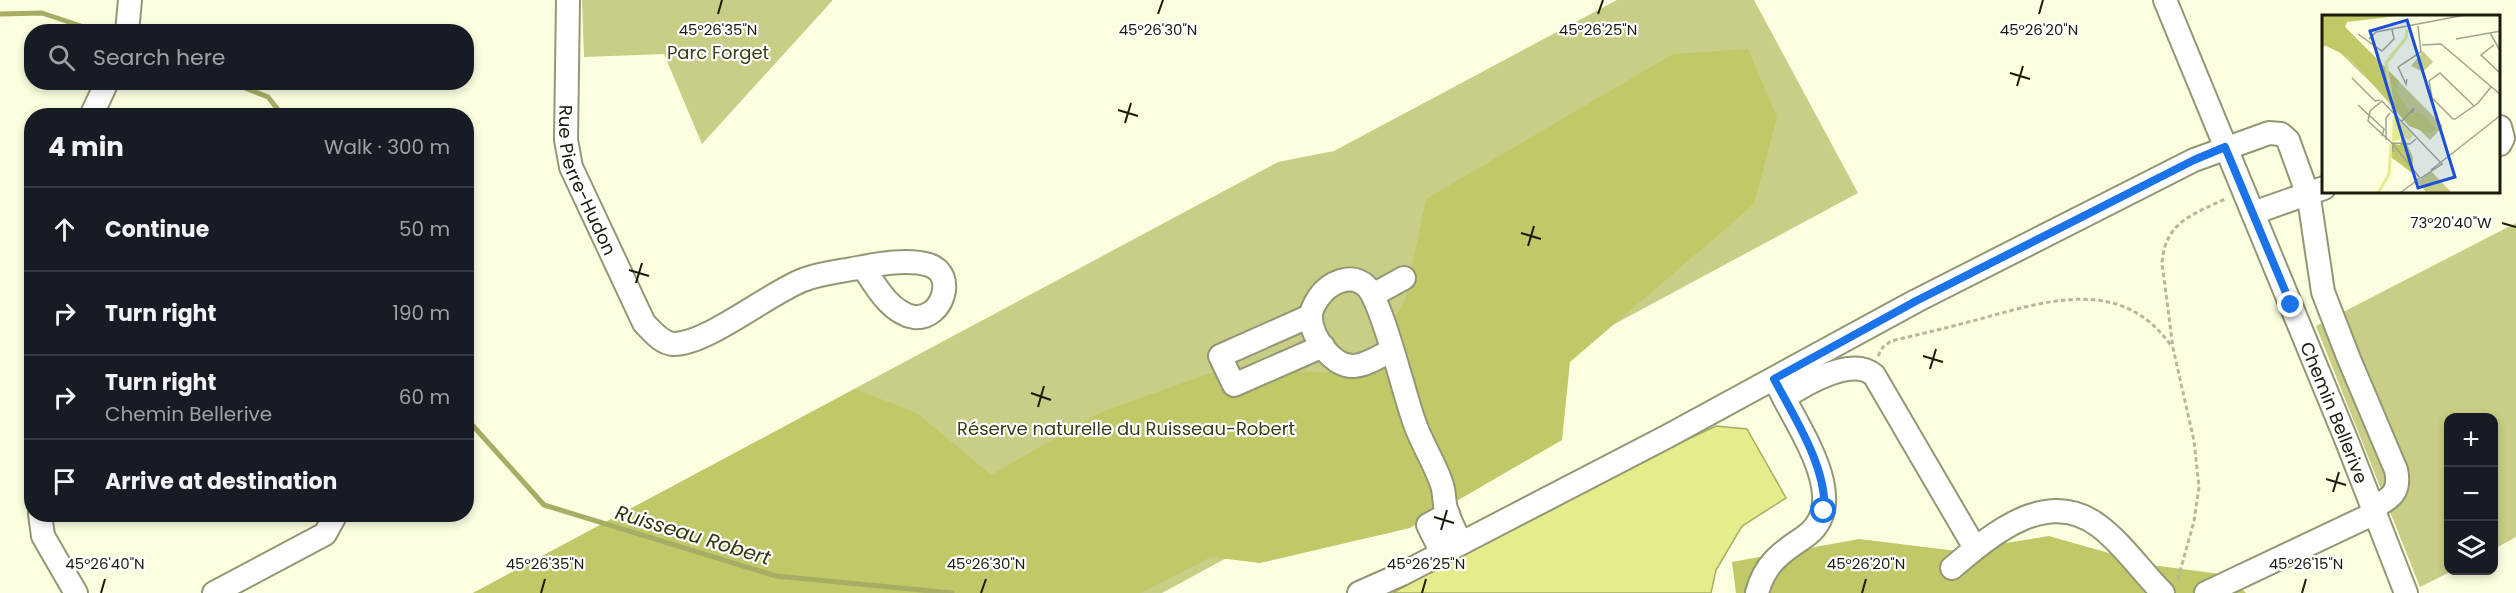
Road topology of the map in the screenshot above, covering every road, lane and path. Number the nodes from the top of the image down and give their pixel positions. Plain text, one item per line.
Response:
1 (130, 0) edge
2 (568, 0) edge
3 (2165, 0) edge
4 (128, 24) edge
5 (103, 90) edge
6 (94, 108) edge
7 (2225, 147) junction
8 (2243, 190) junction
9 (2316, 190) edge
10 (2253, 213) junction
11 (863, 267) dead end
12 (1404, 278) dead end
13 (2323, 292) junction
14 (1373, 295) junction
15 (2291, 305) junction
16 (1310, 316) junction
17 (1323, 346) junction
18 (2174, 348) junction
19 (1392, 350) junction
20 (1870, 372) junction
21 (1779, 388) junction
22 (2374, 510) junction
23 (41, 522) edge
24 (332, 522) edge
25 (1452, 548) junction
26 (1975, 548) junction
27 (1952, 568) dead end
28 (2169, 590) edge
29 (76, 593) edge
30 (214, 593) edge
31 (1359, 593) edge
32 (1757, 593) edge
33 (2206, 593) edge
34 (2406, 593) edge

1 - 4 street
2 - 11 street, Rue Pierre-Hudon
3 - 7 street, Chemin Bellerive
5 - 6 street
7 - 8 street, Chemin Bellerive
7 - 9 street
7 - 21 street
8 - 10 street, Chemin Bellerive
8 - 18 path
9 - 10 street
9 - 13 street
10 - 15 street, Chemin Bellerive
12 - 14 street
13 - 15 street
13 - 22 street
14 - 16 street
14 - 19 street
15 - 22 street, Chemin Bellerive
16 - 17 street
16 - 17 street
17 - 19 street
18 - 20 path
18 - 28 path
19 - 25 street
20 - 21 street
20 - 26 street
21 - 25 street
21 - 32 street
22 - 33 street
22 - 34 street, Chemin Bellerive
23 - 29 street
24 - 30 street
25 - 31 street
26 - 27 street
26 - 28 street

